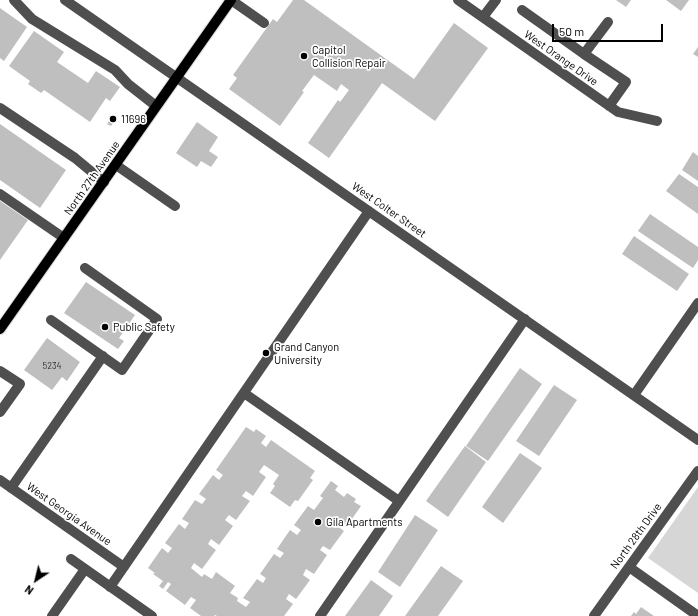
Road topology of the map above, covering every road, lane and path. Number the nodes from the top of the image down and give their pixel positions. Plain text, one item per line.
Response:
1 (14, 0) edge
2 (65, 0) edge
3 (231, 0) edge
4 (458, 0) edge
5 (496, 0) edge
6 (522, 10) dead end
7 (483, 18) junction
8 (608, 22) dead end
9 (264, 23) dead end
10 (584, 54) junction
11 (177, 78) junction
12 (156, 106) junction
13 (609, 106) junction
14 (0, 108) edge
15 (656, 121) dead end
16 (116, 165) junction
17 (104, 182) junction
18 (0, 194) edge
19 (175, 206) dead end
20 (369, 210) junction
21 (64, 238) junction
22 (85, 268) dead end
23 (698, 303) edge
24 (525, 319) junction
25 (51, 320) dead end
26 (0, 329) edge
27 (103, 356) junction
28 (0, 371) edge
29 (244, 393) junction
30 (634, 395) junction
31 (0, 412) edge
32 (698, 440) edge
33 (698, 471) edge
34 (0, 480) edge
35 (11, 488) junction
36 (399, 501) junction
37 (71, 559) dead end
38 (124, 567) junction
39 (629, 567) junction
40 (85, 568) junction
41 (110, 587) junction
42 (52, 616) edge
43 (152, 616) edge
44 (320, 616) edge
45 (594, 616) edge
46 (698, 616) edge

1 - 12 street
2 - 11 street, West Colter Street
3 - 9 street
3 - 11 main road, North 27th Avenue
4 - 7 street, West Orange Drive
5 - 7 street
6 - 10 street
7 - 13 street, West Orange Drive
8 - 10 street
10 - 13 street
11 - 12 main road, North 27th Avenue
11 - 20 street, West Colter Street
12 - 16 main road, North 27th Avenue
13 - 15 street, West Orange Drive
14 - 17 street
16 - 17 main road, North 27th Avenue
16 - 19 street
17 - 21 main road, North 27th Avenue
18 - 21 street
20 - 24 street, West Colter Street
20 - 29 street
21 - 26 main road, North 27th Avenue
22 - 27 street
23 - 30 street
24 - 30 street, West Colter Street
24 - 36 street
25 - 27 street
27 - 35 street
28 - 31 street
29 - 36 street
29 - 38 street
30 - 32 street, West Colter Street
33 - 39 street, North 28th Drive
34 - 35 street, West Georgia Avenue
35 - 38 street, West Georgia Avenue
36 - 44 street
37 - 40 street
38 - 41 street
39 - 45 street, North 28th Drive
39 - 46 street
40 - 41 street
40 - 42 street
41 - 43 street

